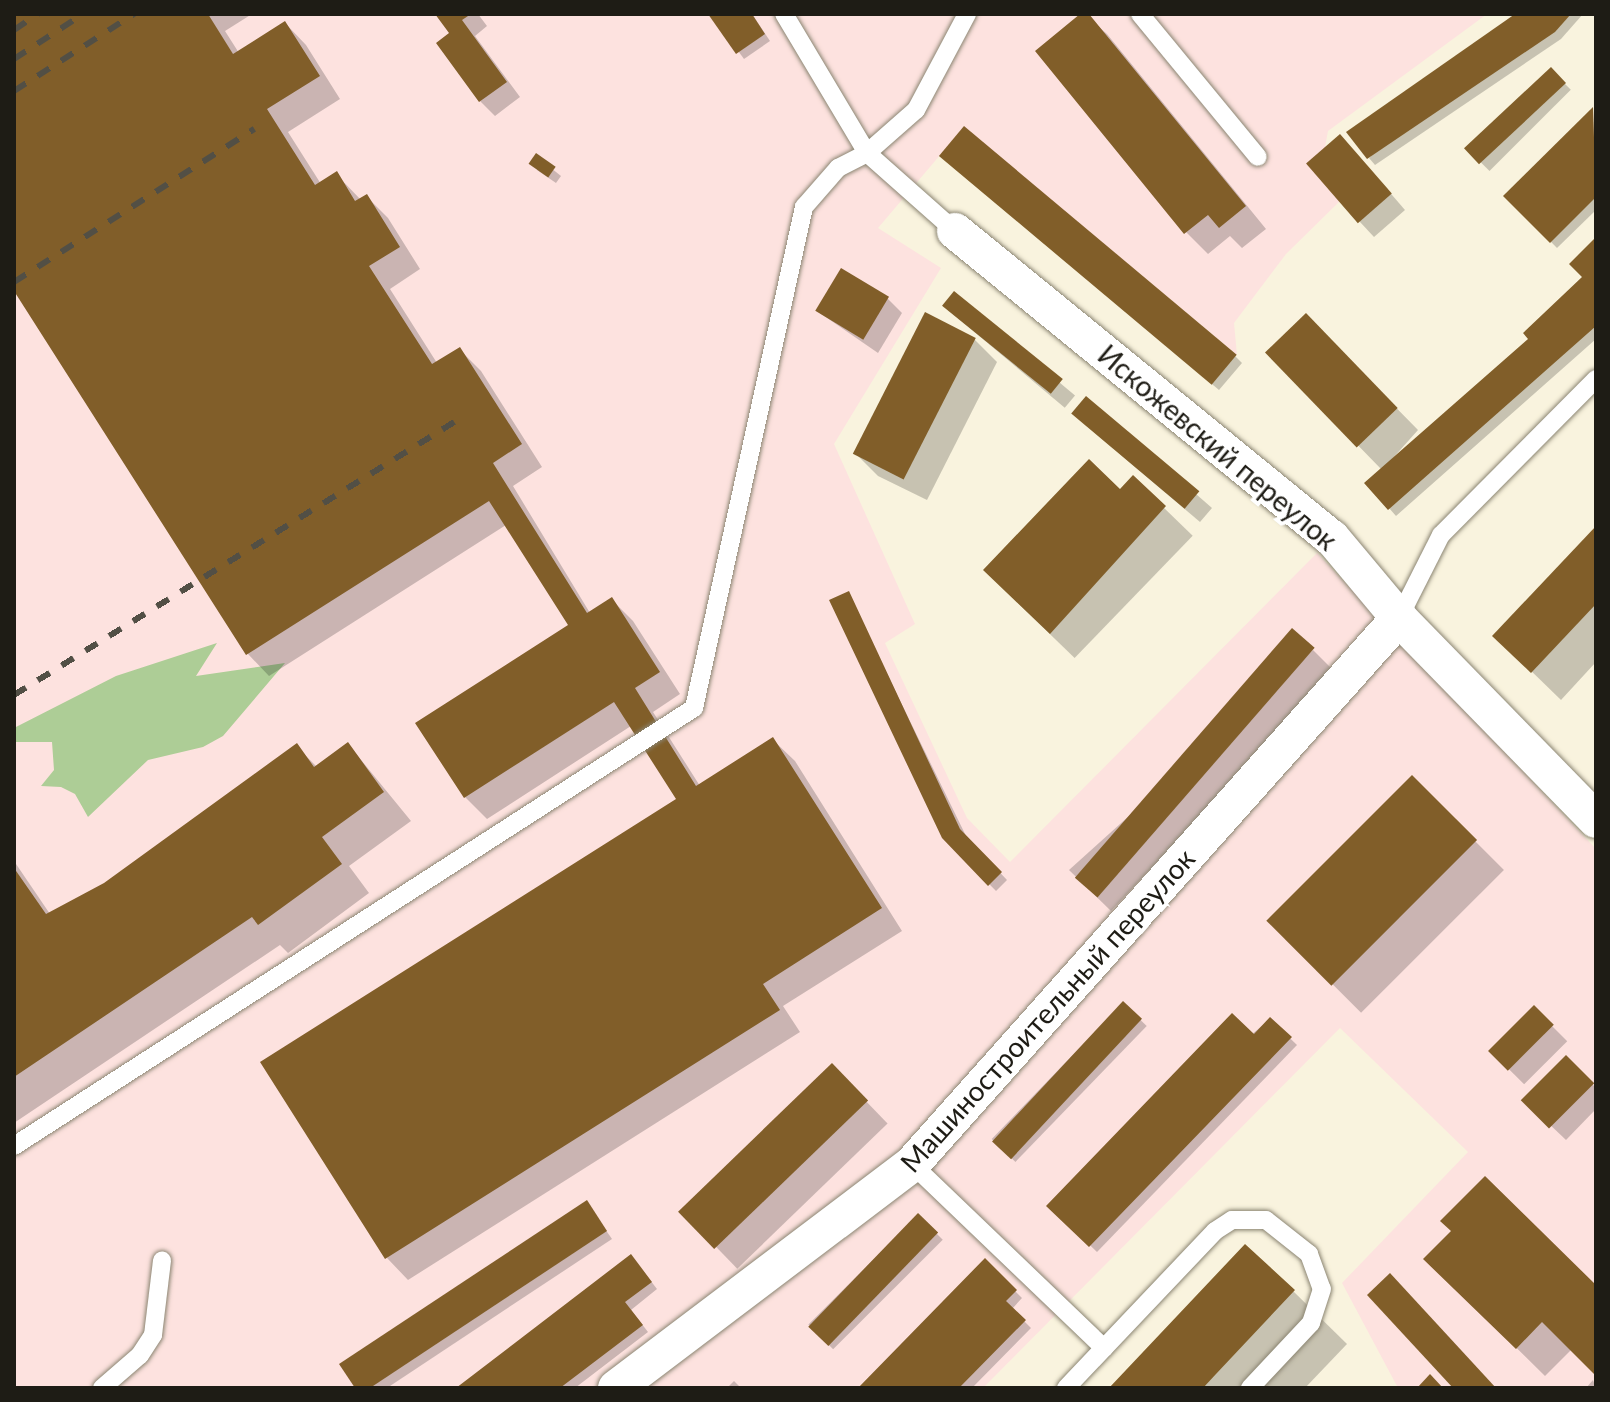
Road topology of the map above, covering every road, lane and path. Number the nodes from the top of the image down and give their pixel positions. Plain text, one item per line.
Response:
1 (784, 14) edge
2 (967, 14) edge
3 (1140, 14) edge
4 (867, 153) junction
5 (1258, 157) dead end
6 (955, 231) joint
7 (1596, 379) edge
8 (1399, 618) junction
9 (1596, 820) edge
10 (14, 1146) edge
11 (912, 1164) junction
12 (162, 1261) dead end
13 (1104, 1348) junction
14 (102, 1388) edge
15 (616, 1388) edge
16 (1066, 1388) edge
17 (1250, 1388) edge

1 - 4 lane
2 - 4 lane
3 - 5 lane
4 - 6 lane
4 - 10 lane
6 - 8 street, Искожевский переулок
7 - 8 lane
8 - 9 street, Искожевский переулок
8 - 11 street, Машиностроительный переулок
11 - 13 lane
11 - 15 street, Машиностроительный переулок
12 - 14 lane
13 - 16 lane
13 - 17 lane

